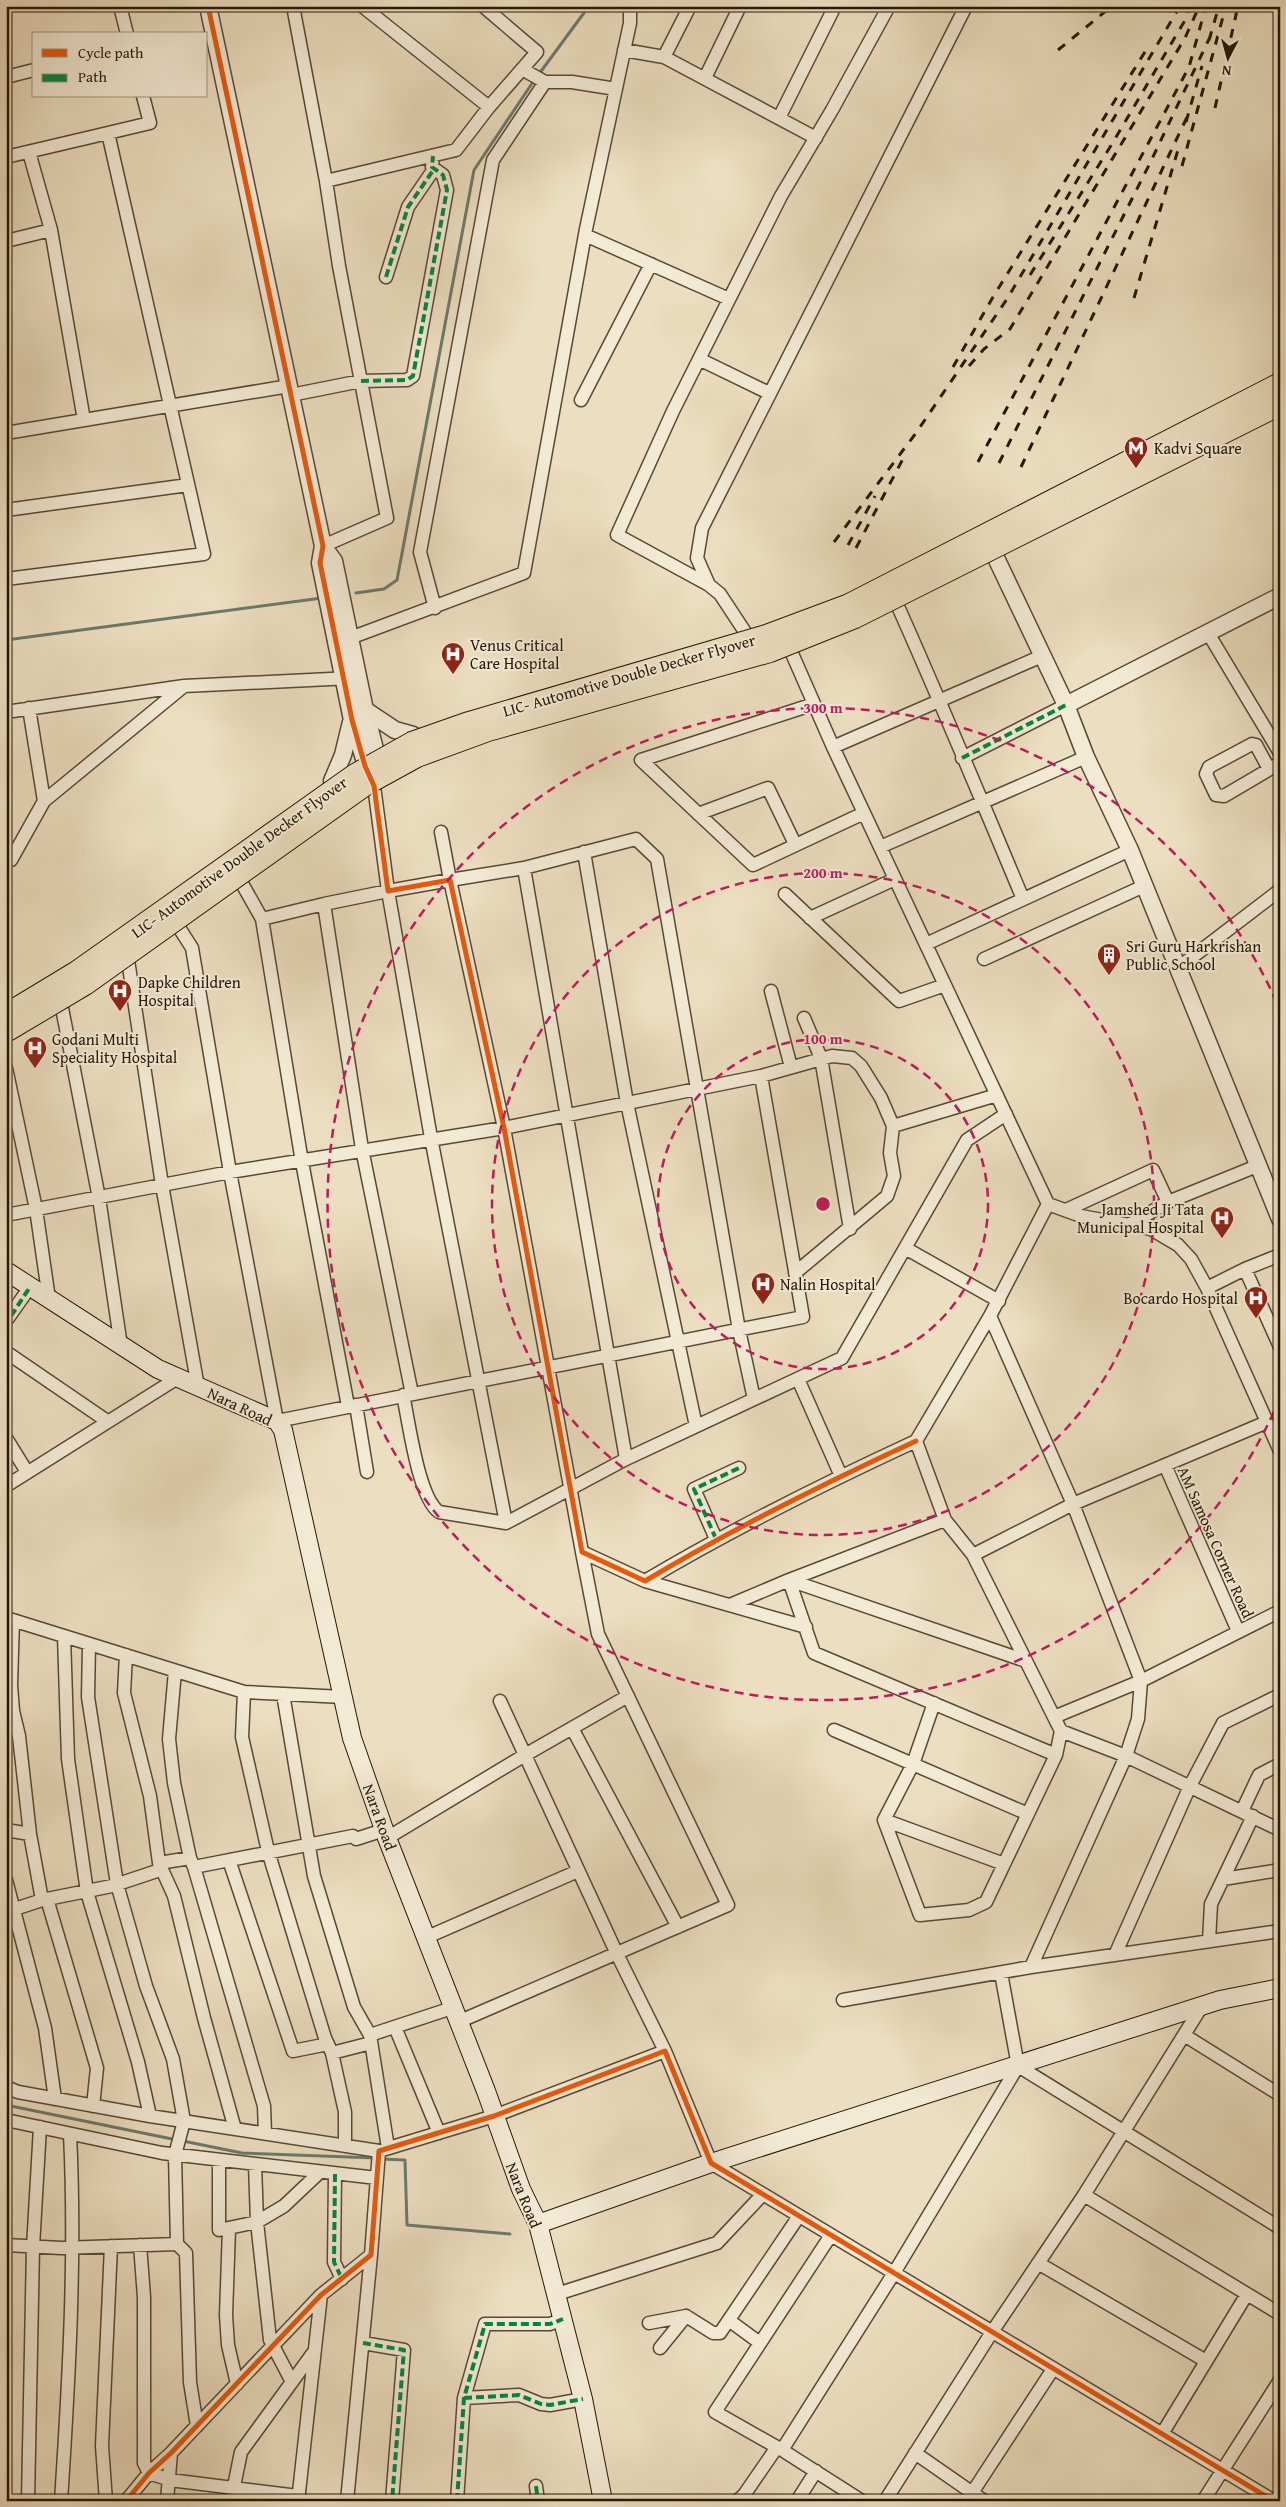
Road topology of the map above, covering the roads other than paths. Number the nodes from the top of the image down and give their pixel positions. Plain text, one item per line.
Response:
1 (120, 6) edge
2 (208, 6) edge
3 (293, 6) edge
4 (362, 6) edge
5 (483, 6) edge
6 (630, 6) edge
7 (690, 6) edge
8 (740, 6) edge
9 (835, 6) edge
10 (889, 6) edge
11 (966, 6) edge
12 (126, 32) edge
13 (624, 50) junction
14 (664, 57) junction
15 (522, 69) junction
16 (32, 70) edge
17 (6, 77) edge
18 (705, 78) junction
19 (545, 82) junction
20 (616, 89) junction
21 (143, 98) edge
22 (489, 107) junction
23 (779, 118) junction
24 (108, 133) junction
25 (816, 138) junction
26 (29, 152) junction
27 (433, 156) junction
28 (6, 157) edge
29 (434, 169) junction
30 (326, 182) junction
31 (51, 230) junction
32 (585, 235) junction
33 (6, 242) edge
34 (651, 264) junction
35 (386, 276) dead end
36 (729, 300) junction
37 (699, 359) junction
38 (1280, 377) edge
39 (361, 381) junction
40 (1280, 383) edge
41 (290, 390) junction
42 (768, 393) junction
43 (582, 400) dead end
44 (1280, 405) edge
45 (170, 406) junction
46 (1280, 411) edge
47 (84, 420) junction
48 (6, 433) edge
49 (188, 484) junction
50 (6, 510) edge
51 (981, 529) junction
52 (323, 546) junction
53 (994, 553) junction
54 (6, 579) edge
55 (709, 585) junction
56 (1280, 596) edge
57 (896, 602) junction
58 (435, 608) junction
59 (1208, 633) junction
60 (747, 635) junction
61 (350, 638) junction
62 (790, 649) junction
63 (1042, 656) junction
64 (350, 678) junction
65 (184, 686) junction
66 (940, 702) junction
67 (814, 704) junction
68 (1066, 705) junction
69 (29, 708) junction
70 (365, 710) junction
71 (6, 712) edge
72 (352, 720) junction
73 (413, 735) junction
74 (833, 746) junction
75 (1280, 753) edge
76 (370, 757) junction
77 (1086, 757) junction
78 (962, 758) junction
79 (1274, 766) edge
80 (390, 777) junction
81 (332, 781) junction
82 (374, 786) junction
83 (44, 800) junction
84 (982, 801) junction
85 (864, 813) junction
86 (698, 814) junction
87 (441, 832) dead end
88 (794, 844) junction
89 (880, 847) junction
90 (1130, 850) junction
91 (584, 852) junction
92 (11, 860) dead end
93 (524, 868) junction
94 (895, 879) junction
95 (240, 880) junction
96 (450, 880) junction
97 (1144, 886) junction
98 (1280, 890) edge
99 (388, 891) junction
100 (785, 894) dead end
101 (1023, 898) junction
102 (162, 902) junction
103 (324, 904) junction
104 (810, 918) junction
105 (262, 919) junction
106 (177, 925) junction
107 (926, 944) junction
108 (984, 959) dead end
109 (128, 960) junction
110 (1178, 968) junction
111 (945, 985) junction
112 (771, 991) dead end
113 (61, 1003) junction
114 (6, 1005) edge
115 (6, 1014) edge
116 (804, 1018) dead end
117 (6, 1032) edge
118 (6, 1037) edge
119 (821, 1058) junction
120 (791, 1067) junction
121 (6, 1068) edge
122 (761, 1076) junction
123 (697, 1088) junction
124 (997, 1095) junction
125 (627, 1103) junction
126 (565, 1114) junction
127 (1006, 1114) junction
128 (893, 1126) junction
129 (504, 1128) junction
130 (431, 1138) junction
131 (362, 1149) junction
132 (302, 1162) junction
133 (1257, 1166) junction
134 (230, 1172) junction
135 (162, 1185) junction
136 (99, 1198) junction
137 (1168, 1202) junction
138 (1048, 1204) junction
139 (36, 1210) junction
140 (1066, 1210) junction
141 (6, 1215) edge
142 (1280, 1219) edge
143 (1129, 1225) junction
144 (850, 1229) junction
145 (905, 1248) junction
146 (1280, 1255) edge
147 (1245, 1269) junction
148 (6, 1271) edge
149 (795, 1273) junction
150 (30, 1287) junction
151 (1207, 1288) junction
152 (49, 1300) junction
153 (999, 1301) junction
154 (990, 1316) junction
155 (6, 1321) edge
156 (739, 1330) junction
157 (678, 1341) junction
158 (121, 1346) junction
159 (1280, 1347) edge
160 (6, 1352) edge
161 (610, 1354) junction
162 (548, 1366) junction
163 (176, 1378) junction
164 (798, 1379) junction
165 (479, 1380) junction
166 (198, 1386) junction
167 (408, 1394) junction
168 (754, 1399) junction
169 (352, 1406) junction
170 (107, 1421) junction
171 (277, 1421) junction
172 (1267, 1422) junction
173 (696, 1426) junction
174 (6, 1438) edge
175 (916, 1441) junction
176 (1280, 1451) edge
177 (626, 1459) junction
178 (1165, 1465) junction
179 (739, 1468) dead end
180 (27, 1472) junction
181 (367, 1472) dead end
182 (841, 1476) junction
183 (6, 1486) edge
184 (570, 1487) junction
185 (1073, 1504) junction
186 (945, 1520) junction
187 (506, 1523) junction
188 (716, 1539) junction
189 (582, 1552) junction
190 (973, 1555) junction
191 (789, 1580) junction
192 (644, 1581) junction
193 (730, 1605) junction
194 (1280, 1611) edge
195 (10, 1619) edge
196 (806, 1627) junction
197 (1238, 1631) junction
198 (64, 1636) junction
199 (90, 1644) junction
200 (126, 1655) junction
201 (1026, 1661) junction
202 (175, 1670) junction
203 (1141, 1681) junction
204 (244, 1692) junction
205 (283, 1694) junction
206 (1280, 1695) edge
207 (628, 1696) junction
208 (342, 1697) junction
209 (500, 1701) dead end
210 (934, 1703) junction
211 (1054, 1718) junction
212 (572, 1728) junction
213 (834, 1730) dead end
214 (1061, 1731) junction
215 (524, 1755) junction
216 (1056, 1755) junction
217 (1126, 1756) junction
218 (913, 1764) junction
219 (1280, 1764) edge
220 (1190, 1786) junction
221 (1247, 1813) junction
222 (1028, 1814) junction
223 (884, 1820) junction
224 (6, 1830) edge
225 (1280, 1830) edge
226 (30, 1834) junction
227 (386, 1834) junction
228 (307, 1844) junction
229 (268, 1851) junction
230 (229, 1860) junction
231 (192, 1862) junction
232 (159, 1863) junction
233 (1004, 1864) junction
234 (1280, 1870) edge
235 (578, 1871) junction
236 (1223, 1879) junction
237 (6, 1880) edge
238 (117, 1884) junction
239 (87, 1892) junction
240 (44, 1900) junction
241 (10, 1911) edge
242 (678, 1927) junction
243 (1280, 1931) edge
244 (425, 1938) junction
245 (1209, 1941) junction
246 (617, 1954) junction
247 (1115, 1955) junction
248 (1031, 1968) junction
249 (1001, 1973) junction
250 (1280, 1988) edge
251 (842, 2000) dead end
252 (1202, 2006) junction
253 (455, 2015) junction
254 (395, 2027) junction
255 (1184, 2035) junction
256 (370, 2039) junction
257 (330, 2048) junction
258 (665, 2051) junction
259 (1018, 2066) junction
260 (6, 2087) edge
261 (1280, 2095) edge
262 (55, 2099) junction
263 (93, 2106) junction
264 (150, 2116) junction
265 (494, 2116) junction
266 (6, 2120) edge
267 (184, 2121) junction
268 (40, 2127) junction
269 (235, 2129) junction
270 (1124, 2132) junction
271 (439, 2133) junction
272 (70, 2134) junction
273 (265, 2134) junction
274 (346, 2146) junction
275 (382, 2151) junction
276 (175, 2155) junction
277 (220, 2160) junction
278 (711, 2163) junction
279 (255, 2164) junction
280 (320, 2172) junction
281 (335, 2174) junction
282 (378, 2175) junction
283 (763, 2194) junction
284 (1084, 2195) junction
285 (799, 2216) junction
286 (257, 2222) junction
287 (538, 2224) junction
288 (228, 2228) junction
289 (1280, 2228) edge
290 (831, 2234) junction
291 (177, 2244) junction
292 (140, 2245) junction
293 (6, 2246) edge
294 (111, 2246) junction
295 (33, 2247) junction
296 (72, 2248) junction
297 (371, 2254) junction
298 (1038, 2263) junction
299 (894, 2273) junction
300 (342, 2279) junction
301 (557, 2294) junction
302 (1247, 2294) junction
303 (322, 2295) junction
304 (1280, 2314) edge
305 (686, 2316) junction
306 (564, 2319) junction
307 (730, 2321) junction
308 (649, 2323) dead end
309 (992, 2332) junction
310 (760, 2343) junction
311 (363, 2344) junction
312 (272, 2347) junction
313 (660, 2348) dead end
314 (315, 2351) junction
315 (1206, 2361) junction
316 (1053, 2369) junction
317 (1280, 2380) edge
318 (292, 2382) junction
319 (237, 2384) junction
320 (464, 2398) junction
321 (584, 2398) junction
322 (197, 2426) junction
323 (1162, 2434) junction
324 (779, 2448) junction
325 (171, 2453) junction
326 (915, 2453) junction
327 (816, 2471) junction
328 (1222, 2471) junction
329 (149, 2473) junction
330 (170, 2480) junction
331 (536, 2486) dead end
332 (232, 2487) junction
333 (972, 2493) junction
334 (298, 2498) edge
335 (28, 2501) edge
336 (61, 2501) edge
337 (106, 2501) edge
338 (126, 2501) edge
339 (167, 2501) edge
340 (231, 2501) edge
341 (347, 2501) edge
342 (392, 2501) edge
343 (457, 2501) edge
344 (538, 2501) edge
345 (603, 2501) edge
346 (737, 2501) edge
347 (797, 2501) edge
348 (862, 2501) edge
349 (885, 2501) edge
350 (984, 2501) edge
351 (1203, 2501) edge
352 (1274, 2501) edge

1 - 12 street
2 - 41 street
3 - 30 street
4 - 22 street
5 - 15 street
6 - 13 street
7 - 14 street
8 - 18 street
9 - 23 street
10 - 25 street
11 - 42 street
13 - 14 street
13 - 20 street
14 - 18 street
15 - 19 street
15 - 22 street
16 - 17 street
18 - 23 street
19 - 20 street
19 - 58 street
20 - 32 street
21 - 24 street
22 - 27 street
23 - 25 street
24 - 26 street
24 - 45 street
25 - 36 street
26 - 28 street
26 - 31 street
27 - 29 street
27 - 30 street
29 - 35 street
29 - 39 street
30 - 39 street
31 - 33 street
31 - 47 street
32 - 34 street
32 - 58 street
34 - 36 street
34 - 43 street
36 - 37 street
37 - 42 street
37 - 55 street
38 - 51 main road
39 - 41 street
39 - 52 street
40 - 115 main road, LIC- Automotive Double Decker Flyover, bridge
41 - 45 street
41 - 52 street
42 - 55 street
44 - 117 main road, LIC- Automotive Double Decker Flyover, bridge
45 - 47 street
45 - 49 street
46 - 53 main road
47 - 48 street
49 - 50 street
49 - 54 street
51 - 53 street
51 - 60 main road
52 - 61 street
52 - 64 street
53 - 57 main road
53 - 63 street
55 - 60 street
56 - 59 street
57 - 62 main road
57 - 66 street
58 - 61 street
59 - 68 street
59 - 75 street
60 - 73 main road
61 - 64 street
62 - 67 street
62 - 80 main road
63 - 66 street
63 - 68 street
64 - 65 street
64 - 70 street
64 - 72 street
65 - 69 street
65 - 83 street
66 - 74 street
66 - 78 street
67 - 74 street
67 - 86 street
68 - 77 street
68 - 78 street
69 - 71 street
69 - 83 street
70 - 73 street
70 - 76 street
72 - 76 street
72 - 81 street
73 - 76 main road
74 - 85 street
76 - 80 street
76 - 81 main road
76 - 82 street
77 - 84 street
77 - 90 street
78 - 84 street
79 - 79 street
80 - 82 main road
81 - 102 main road
82 - 95 main road
82 - 99 street
83 - 92 street
84 - 89 street
84 - 101 street
85 - 88 street
85 - 89 street
86 - 88 street
86 - 88 street
87 - 96 street
89 - 94 street
90 - 97 street
90 - 101 street
91 - 93 street
91 - 123 street
91 - 125 street
93 - 96 street
93 - 126 street
94 - 104 street
94 - 107 street
95 - 105 street
95 - 106 main road
96 - 99 street
96 - 129 street
97 - 108 street
97 - 110 street
98 - 110 street
99 - 103 street
99 - 130 street
100 - 104 street
101 - 107 street
102 - 106 street
102 - 114 main road
103 - 105 street
103 - 131 street
104 - 111 street
105 - 132 street
106 - 109 main road
106 - 134 street
107 - 111 street
109 - 113 main road
109 - 135 street
110 - 133 street
111 - 124 street
112 - 120 street
113 - 118 main road
113 - 136 street
116 - 119 street
119 - 120 street
119 - 128 street
119 - 144 street
120 - 122 street
121 - 139 street
122 - 123 street
122 - 149 street
123 - 125 street
123 - 156 street
124 - 127 street
124 - 128 street
125 - 126 street
125 - 157 street
126 - 129 street
126 - 161 street
127 - 138 street
127 - 145 street
128 - 144 street
129 - 130 street
129 - 162 street
130 - 131 street
130 - 165 street
131 - 132 street
131 - 167 street
132 - 134 street
132 - 169 street
133 - 137 street
133 - 142 street
134 - 135 street
134 - 171 street
135 - 136 street
135 - 166 street
136 - 139 street
136 - 158 street
137 - 140 street
137 - 143 street
138 - 140 street
138 - 153 street
139 - 141 street
139 - 152 street
140 - 143 street
143 - 151 street
144 - 149 street
145 - 153 street
145 - 164 street
146 - 147 street
147 - 151 street
147 - 159 street
148 - 150 main road, Nara Road
149 - 156 street
150 - 152 main road, Nara Road
150 - 155 street
151 - 172 street
152 - 158 main road, Nara Road
153 - 154 street
154 - 175 street
154 - 185 street
156 - 157 street
156 - 168 street
157 - 161 street
157 - 173 street
158 - 163 main road, Nara Road
160 - 170 street
161 - 162 street
161 - 177 street
162 - 165 street
162 - 184 street
163 - 166 main road, Nara Road
163 - 170 street
164 - 168 street
164 - 182 street
165 - 167 street
165 - 187 street
166 - 171 main road, Nara Road
167 - 169 street
167 - 187 street
168 - 173 street
169 - 171 street
169 - 181 street
170 - 180 street
171 - 208 main road, Nara Road
172 - 176 street
172 - 178 street
173 - 177 street
174 - 180 street
175 - 182 street
175 - 186 street
177 - 184 street
178 - 185 street
178 - 197 street, AM Samosa Corner Road
179 - 188 street
180 - 183 street
182 - 188 street
184 - 187 street
184 - 189 street
185 - 190 street
185 - 203 street
186 - 190 street
186 - 191 street
188 - 192 street
189 - 192 street
189 - 207 street
190 - 201 street
191 - 193 street
191 - 196 street
191 - 201 street
192 - 193 street
193 - 196 street
194 - 197 street
195 - 198 street
195 - 226 street
196 - 210 street
197 - 203 street
198 - 199 street
198 - 239 street
199 - 200 street
199 - 238 street
200 - 202 street
200 - 232 street
201 - 211 street
202 - 204 street
202 - 231 street
203 - 211 street
203 - 217 street
204 - 205 street
204 - 229 street
205 - 208 street
205 - 228 street
206 - 220 street
207 - 212 street
207 - 242 street
208 - 227 main road, Nara Road
209 - 215 street
210 - 216 street
210 - 218 street
211 - 214 street
212 - 215 street
212 - 242 street
213 - 218 street
214 - 216 street
214 - 217 street
215 - 227 street
215 - 235 street
216 - 222 street
217 - 220 street
217 - 248 street
218 - 222 street
218 - 223 street
219 - 221 street
220 - 221 street
220 - 247 street
221 - 225 street
221 - 236 street
222 - 233 street
223 - 233 street
223 - 233 street
224 - 226 street
226 - 240 street
227 - 228 street
227 - 244 main road, Nara Road
228 - 229 street
228 - 256 street
229 - 230 street
229 - 257 street
230 - 231 street
230 - 257 street
231 - 232 street
231 - 273 street
232 - 238 street
232 - 269 street
234 - 236 street
235 - 244 street
235 - 246 street
236 - 245 street
237 - 241 street
238 - 239 street
238 - 267 street
239 - 240 street
239 - 264 street
240 - 241 street
240 - 263 street
241 - 262 street
242 - 246 street
243 - 245 street
244 - 253 main road, Nara Road
245 - 247 street
246 - 253 street
246 - 258 street
247 - 248 street
248 - 249 street
249 - 251 street
249 - 259 street
250 - 252 main road
252 - 255 street
252 - 259 main road
253 - 254 street
253 - 265 main road, Nara Road
254 - 256 street
254 - 271 street
255 - 261 street
255 - 270 street
256 - 257 street
256 - 275 street
257 - 274 street
258 - 265 street
258 - 278 street
259 - 270 street
259 - 278 main road
259 - 299 street
260 - 262 street
262 - 263 street
263 - 264 street
264 - 267 street
265 - 271 street
265 - 287 main road, Nara Road
266 - 268 street
267 - 269 street
267 - 276 street
268 - 272 street
268 - 295 street
269 - 273 street
270 - 284 street
270 - 289 street
271 - 275 street
272 - 276 street
272 - 296 street
273 - 274 street
274 - 275 street
275 - 282 street
276 - 277 street
276 - 291 street
277 - 279 street
277 - 288 street
278 - 283 street
278 - 287 main road
279 - 280 street
279 - 286 street
280 - 281 street
280 - 286 street
281 - 282 street
281 - 300 street
282 - 297 street
283 - 285 street
283 - 301 street
284 - 298 street
284 - 302 street
285 - 290 street
285 - 307 street
286 - 288 street
286 - 312 street
287 - 301 main road, Nara Road
288 - 319 street
290 - 299 street
290 - 310 street
291 - 292 street
291 - 322 street
292 - 294 street
292 - 329 street
293 - 295 street
294 - 296 street
294 - 337 street
295 - 296 street
295 - 335 street
296 - 336 street
297 - 300 street
297 - 311 street
298 - 309 street
298 - 315 street
299 - 309 street
299 - 324 street
300 - 303 street
301 - 306 main road, Nara Road
302 - 304 street
302 - 315 street
303 - 312 street
303 - 314 street
305 - 307 street
305 - 308 street
305 - 313 street
306 - 320 street
306 - 321 main road, Nara Road
307 - 310 street
309 - 316 street
309 - 326 street
310 - 324 street
311 - 341 street
311 - 342 street
312 - 318 street
312 - 319 street
314 - 318 street
314 - 334 street
315 - 323 street
316 - 323 street
316 - 333 street
317 - 328 street
318 - 332 street
319 - 322 street
320 - 321 street
320 - 343 street
321 - 345 main road, Nara Road
322 - 325 street
323 - 328 street
324 - 327 street
324 - 346 street
325 - 329 street
325 - 330 street
326 - 333 street
326 - 349 street
327 - 347 street
327 - 348 street
328 - 351 street
328 - 352 street
329 - 330 street
329 - 338 street
330 - 332 street
330 - 339 street
331 - 344 street
332 - 334 street
332 - 340 street
333 - 350 street

